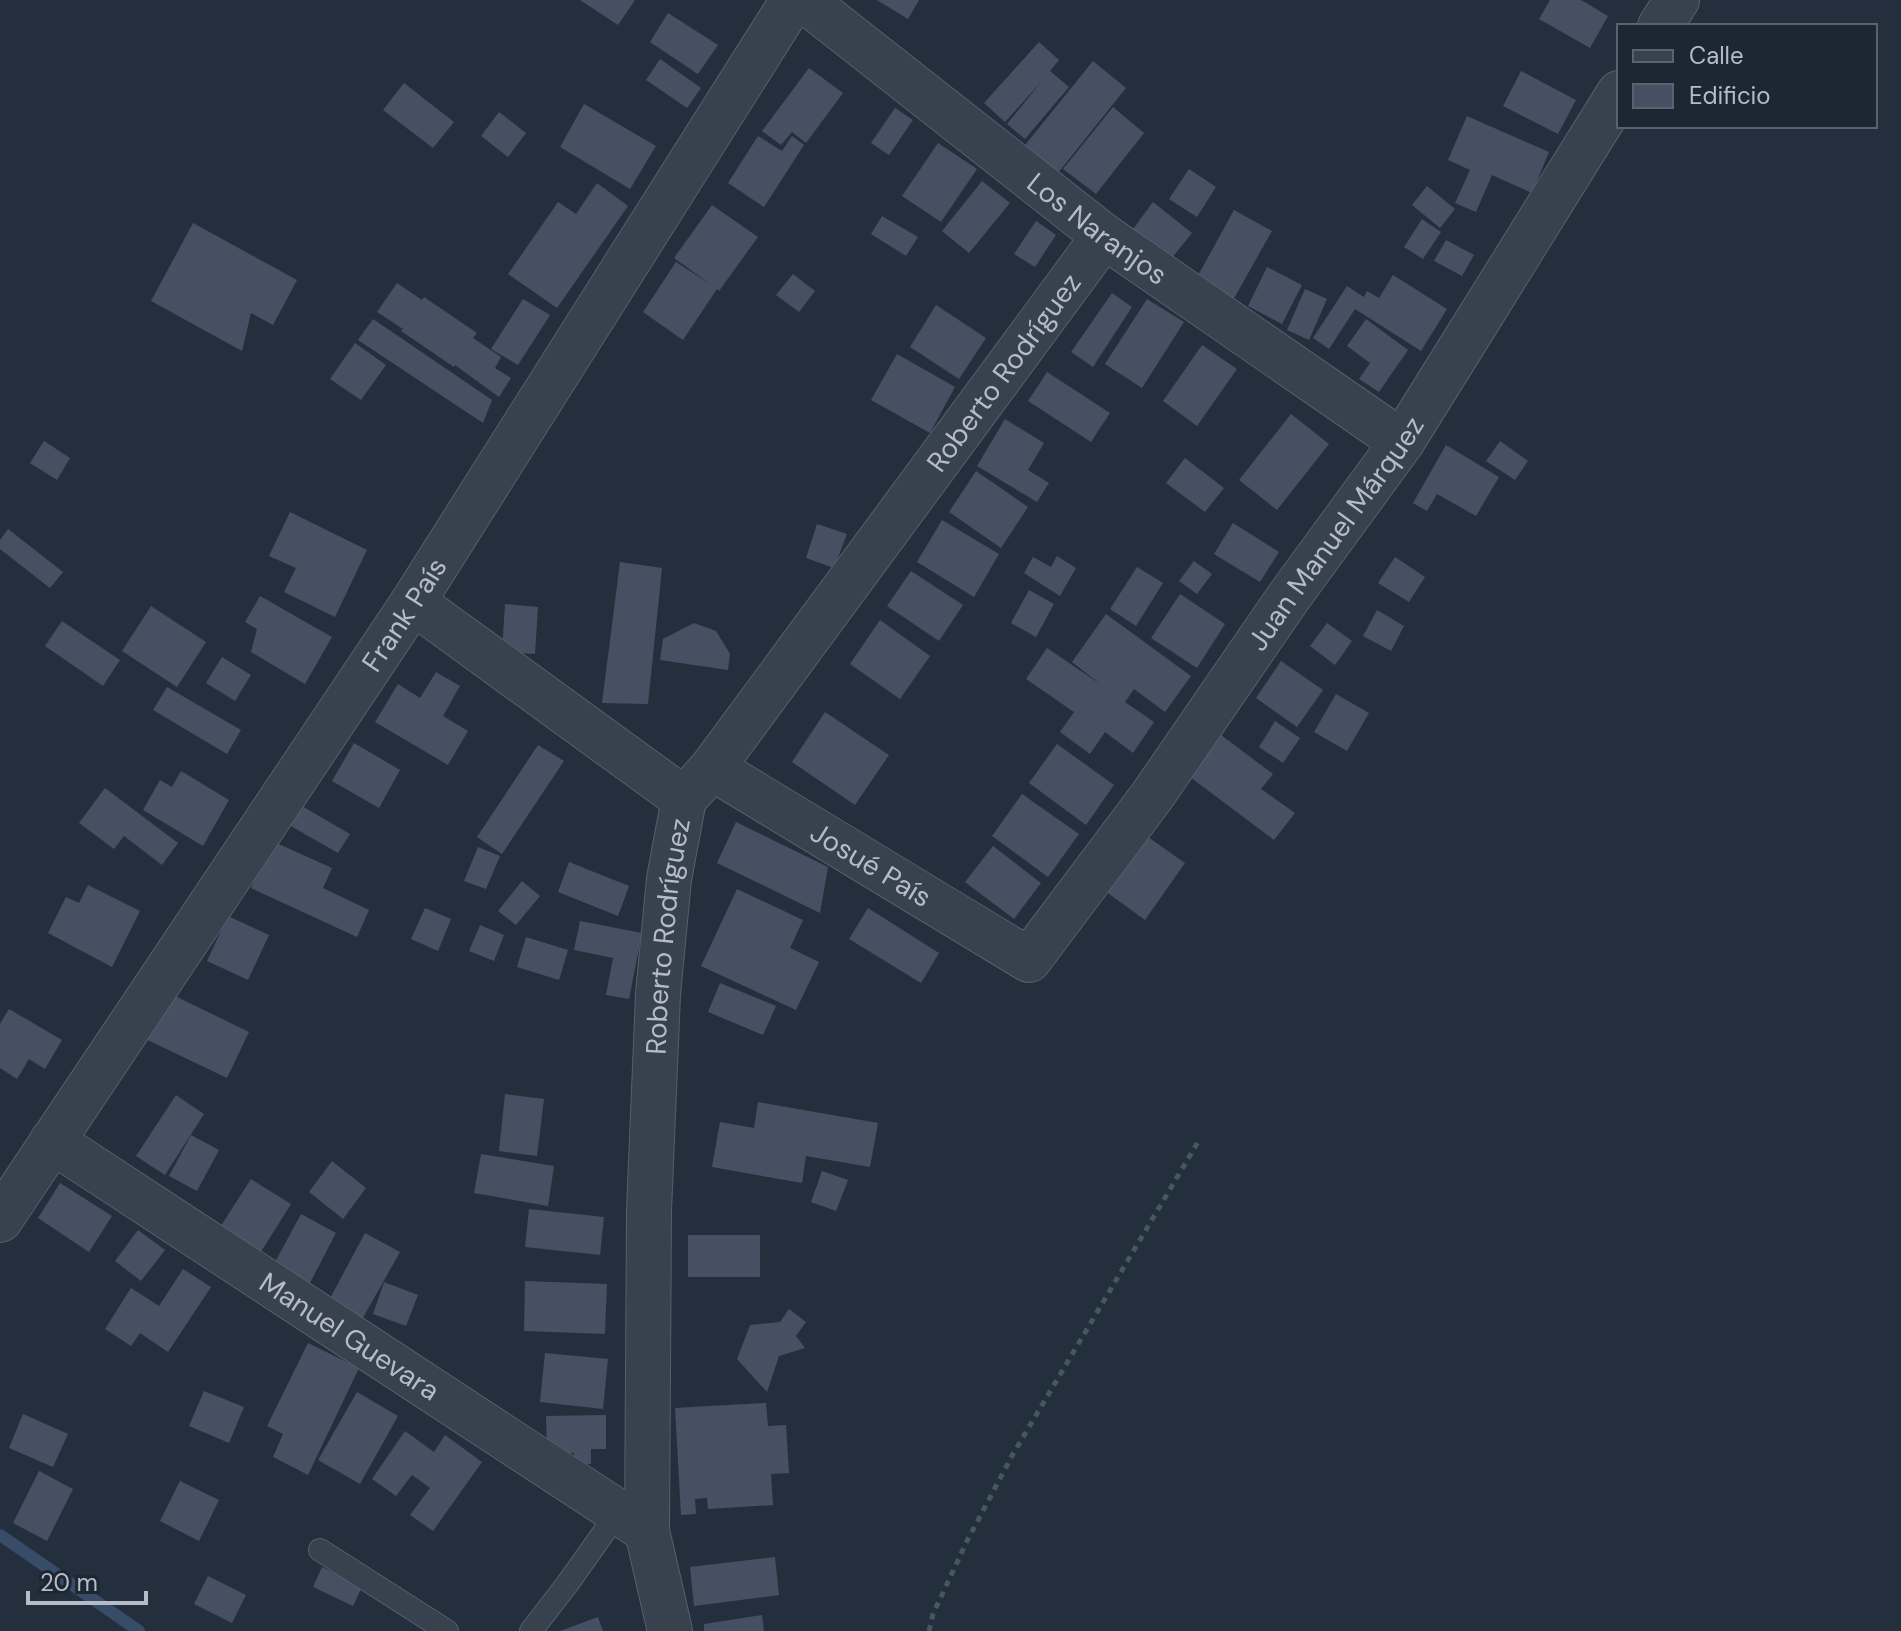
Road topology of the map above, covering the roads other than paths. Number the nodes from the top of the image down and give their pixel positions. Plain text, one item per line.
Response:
1 (793, 0) edge
2 (804, 0) edge
3 (1677, 0) edge
4 (1661, 24) edge
5 (1617, 96) edge
6 (1104, 236) junction
7 (1402, 442) junction
8 (413, 602) junction
9 (698, 784) junction
10 (1029, 960) joint
11 (52, 1141) junction
12 (0, 1220) edge
13 (633, 1521) junction
14 (320, 1550) dead end
15 (447, 1631) edge
16 (531, 1631) edge
17 (670, 1631) edge

1 - 8 street, Frank País
2 - 6 street, Los Naranjos
3 - 4 street
5 - 7 street, Juan Manuel Márquez
6 - 7 street, Los Naranjos
6 - 9 street, Roberto Rodríguez
7 - 10 street, Juan Manuel Márquez
8 - 9 street, Josué País
8 - 11 street, Frank País
9 - 10 street, Josué País
9 - 13 street, Roberto Rodríguez
11 - 12 street, Frank País
11 - 13 street, Manuel Guevara
13 - 16 lane
13 - 17 street, Roberto Rodríguez
14 - 15 lane

